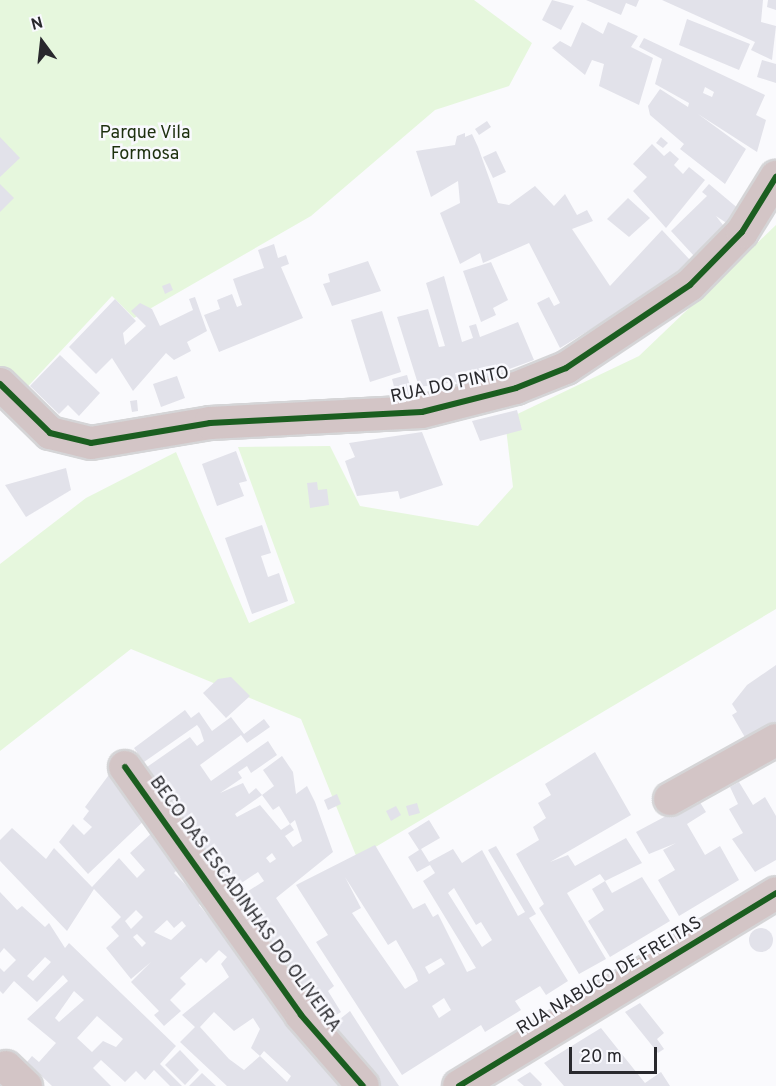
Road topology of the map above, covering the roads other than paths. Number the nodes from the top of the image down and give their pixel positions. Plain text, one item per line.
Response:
1 (776, 177) edge
2 (0, 384) edge
3 (776, 740) edge
4 (125, 767) dead end
5 (670, 799) dead end
6 (776, 893) edge
7 (363, 1086) edge
8 (459, 1086) edge

1 - 2 street, RUA DO PINTO
3 - 5 street
4 - 7 street, BECO DAS ESCADINHAS DO OLIVEIRA
6 - 8 street, RUA NABUCO DE FREITAS

